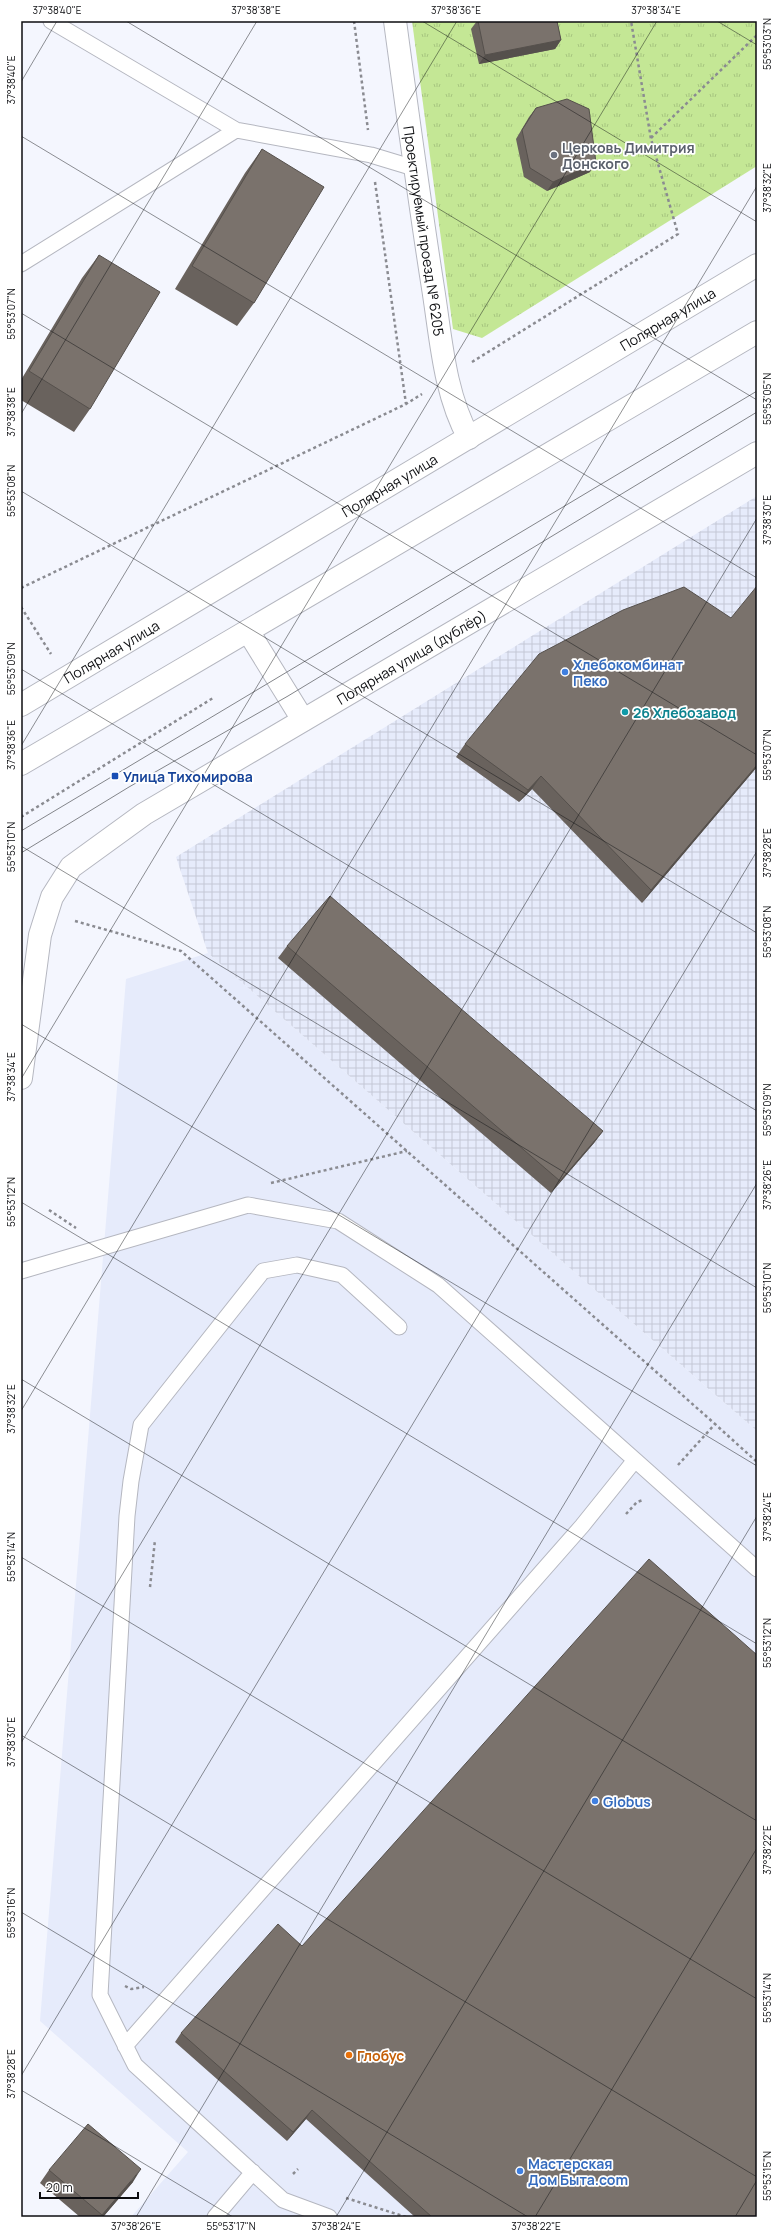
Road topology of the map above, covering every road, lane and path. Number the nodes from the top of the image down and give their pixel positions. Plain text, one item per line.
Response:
1 (51, 21) edge
2 (354, 21) edge
3 (395, 21) edge
4 (631, 21) edge
5 (757, 35) edge
6 (236, 130) junction
7 (651, 139) junction
8 (371, 155) junction
9 (414, 168) junction
10 (21, 264) edge
11 (757, 264) edge
12 (757, 332) edge
13 (448, 378) junction
14 (406, 404) junction
15 (469, 438) junction
16 (757, 453) edge
17 (21, 588) edge
18 (21, 607) edge
19 (248, 631) junction
20 (54, 660) dead end
21 (213, 698) dead end
22 (21, 705) edge
23 (303, 720) junction
24 (21, 764) edge
25 (21, 817) edge
26 (69, 919) dead end
27 (21, 1078) edge
28 (21, 1271) edge
29 (399, 1327) dead end
30 (715, 1424) junction
31 (634, 1460) junction
32 (757, 1462) edge
33 (673, 1471) dead end
34 (648, 1499) dead end
35 (622, 1520) dead end
36 (155, 1540) dead end
37 (757, 1569) edge
38 (149, 1594) dead end
39 (149, 1984) dead end
40 (123, 1985) dead end
41 (125, 2046) junction
42 (298, 2169) dead end
43 (286, 2170) dead end
44 (253, 2172) junction
45 (292, 2175) junction
46 (296, 2178) dead end
47 (341, 2196) dead end
48 (215, 2217) edge
49 (329, 2217) edge
50 (406, 2217) edge

1 - 6 lane
2 - 8 path
3 - 9 main road, Проектируемый проезд № 6205
4 - 7 path
5 - 7 path
6 - 8 lane
6 - 10 lane
7 - 13 path
8 - 9 lane
8 - 14 path
9 - 13 main road, Проектируемый проезд № 6205
11 - 15 main road, Полярная улица
12 - 19 main road
13 - 14 path
13 - 15 main road, Проектируемый проезд № 6205
14 - 17 path
15 - 22 main road, Полярная улица
16 - 23 main road, Полярная улица (дублёр)
18 - 20 path
19 - 23 main road
19 - 24 main road
21 - 25 path
23 - 27 main road, Полярная улица (дублёр)
26 - 30 path
28 - 31 lane
29 - 41 lane
30 - 32 path
30 - 33 path
31 - 37 lane
31 - 41 lane
34 - 35 path
36 - 38 path
39 - 40 path
41 - 44 lane
42 - 45 path
43 - 45 path
44 - 48 lane
44 - 49 lane
45 - 46 path
47 - 50 path

